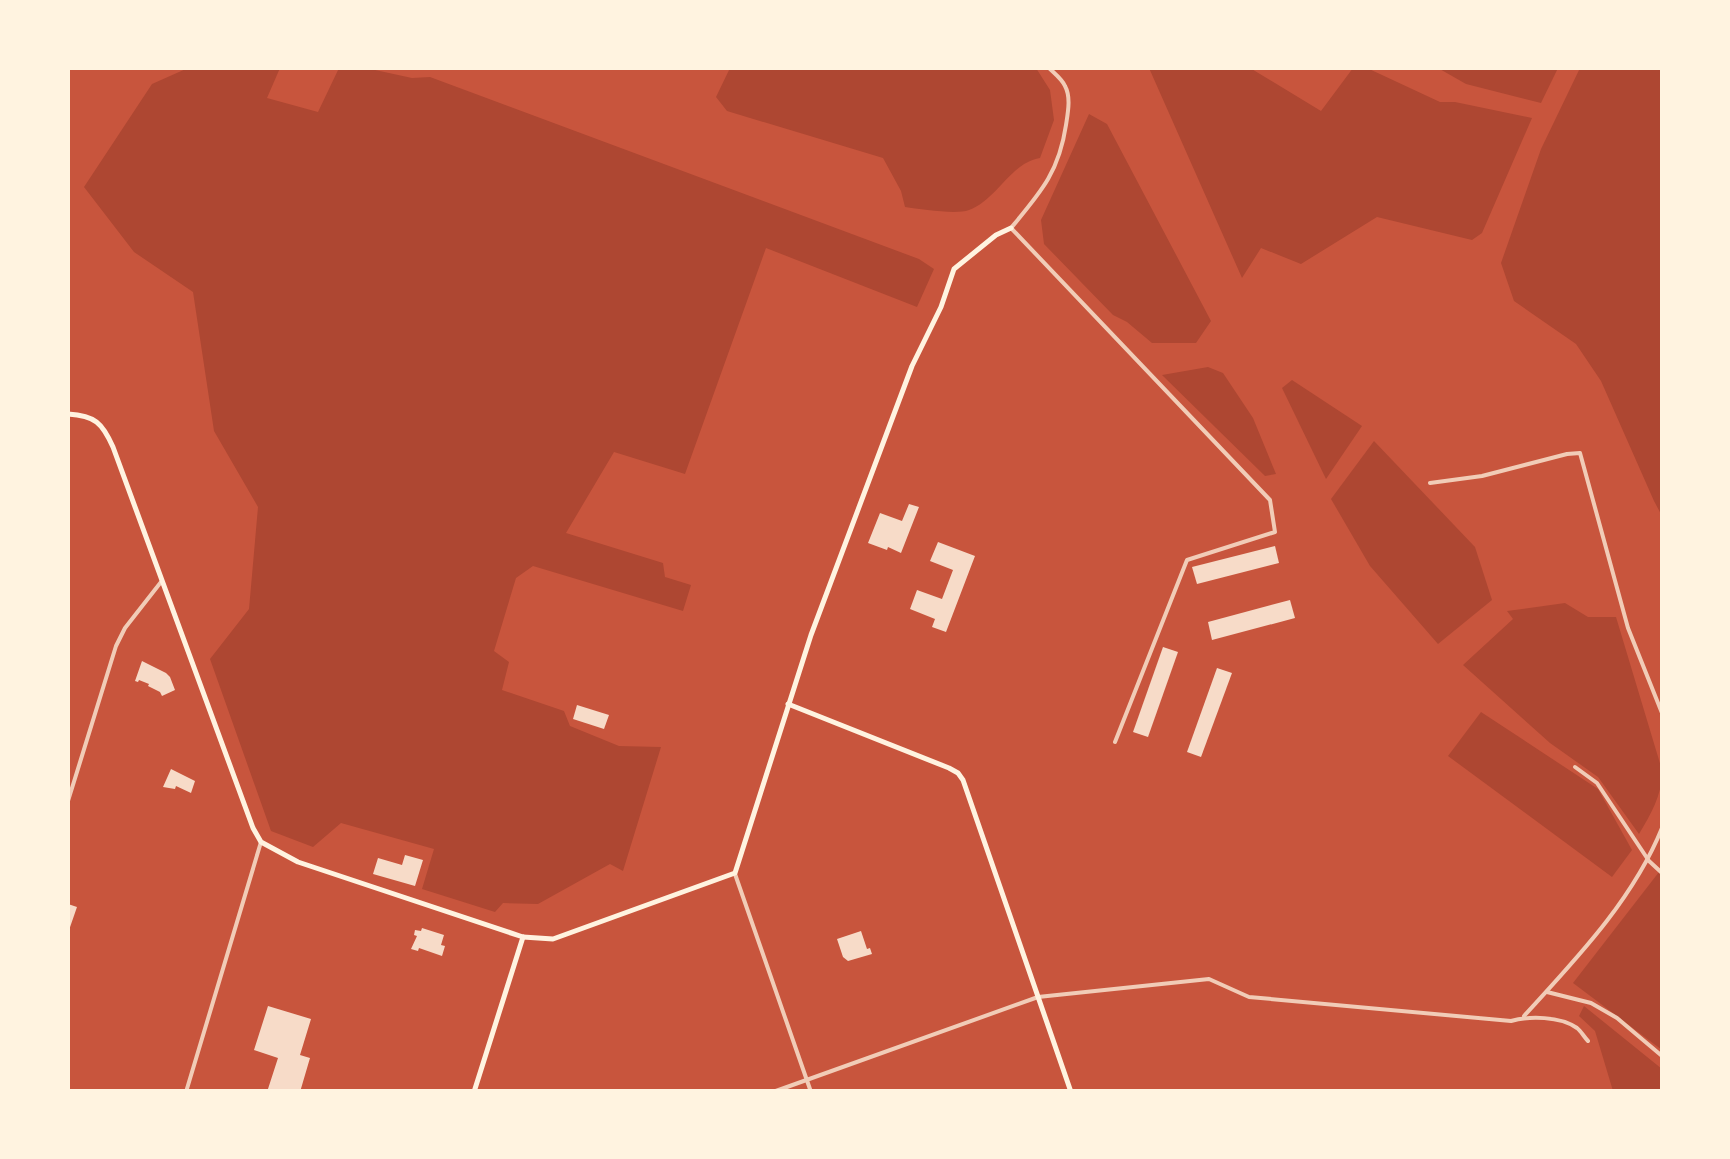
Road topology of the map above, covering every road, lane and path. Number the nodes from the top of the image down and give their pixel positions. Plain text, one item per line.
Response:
1 (1050, 68) edge
2 (1011, 228) junction
3 (68, 414) edge
4 (1430, 483) dead end
5 (161, 582) junction
6 (788, 704) junction
7 (1662, 714) edge
8 (1115, 742) dead end
9 (1575, 768) dead end
10 (68, 800) edge
11 (1662, 828) edge
12 (261, 842) junction
13 (1649, 861) junction
14 (734, 873) junction
15 (1662, 873) edge
16 (523, 937) junction
17 (1546, 992) junction
18 (1038, 997) junction
19 (1523, 1018) junction
20 (1588, 1041) dead end
21 (1662, 1056) edge
22 (807, 1080) junction
23 (186, 1092) edge
24 (474, 1092) edge
25 (773, 1092) edge
26 (811, 1092) edge
27 (1071, 1092) edge

1 - 2 street
2 - 6 main road
2 - 8 street
3 - 5 main road
4 - 7 street
5 - 10 street
5 - 12 main road
6 - 14 main road
6 - 18 main road
9 - 13 street
11 - 13 street
12 - 16 main road
12 - 23 street
13 - 15 street
13 - 17 street
14 - 16 main road
14 - 22 street
16 - 24 main road
17 - 19 street
17 - 21 street
18 - 19 street
18 - 22 street
18 - 27 main road
19 - 20 street
22 - 25 street
22 - 26 street

